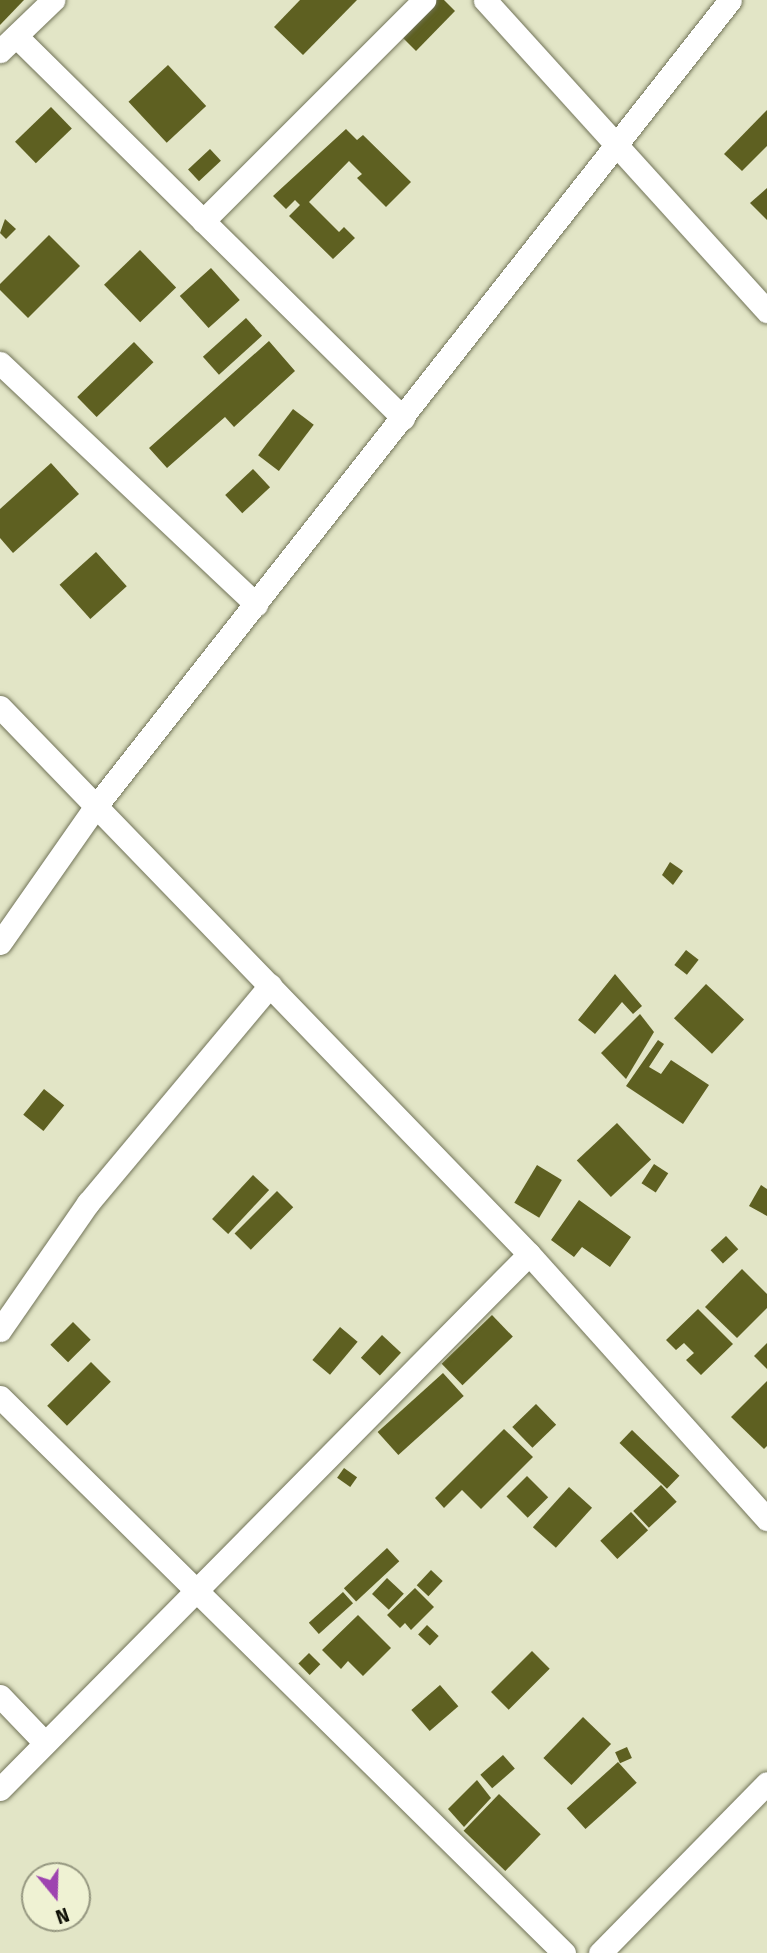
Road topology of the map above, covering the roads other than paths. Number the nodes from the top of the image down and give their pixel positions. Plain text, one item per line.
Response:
1 (54, 0) edge
2 (424, 0) edge
3 (485, 0) edge
4 (730, 0) edge
5 (8, 44) edge
6 (616, 139) junction
7 (203, 221) junction
8 (767, 311) edge
9 (0, 363) edge
10 (403, 418) junction
11 (256, 604) junction
12 (0, 707) edge
13 (96, 806) junction
14 (0, 943) edge
15 (270, 985) junction
16 (529, 1254) junction
17 (0, 1329) edge
18 (0, 1397) edge
19 (767, 1519) edge
20 (198, 1590) junction
21 (0, 1696) edge
22 (45, 1743) junction
23 (767, 1783) edge
24 (0, 1789) edge
25 (564, 1953) edge
26 (600, 1953) edge

1 - 5 street
2 - 7 street
3 - 6 street
4 - 6 street
5 - 7 street
6 - 8 street
6 - 10 street
7 - 10 street
9 - 11 street
10 - 11 street
11 - 13 street
12 - 13 street
13 - 14 street
13 - 15 street
15 - 16 street
15 - 17 street
16 - 19 street
16 - 20 street
18 - 20 street
20 - 22 street
20 - 25 street
21 - 22 street
22 - 24 street
23 - 26 street

